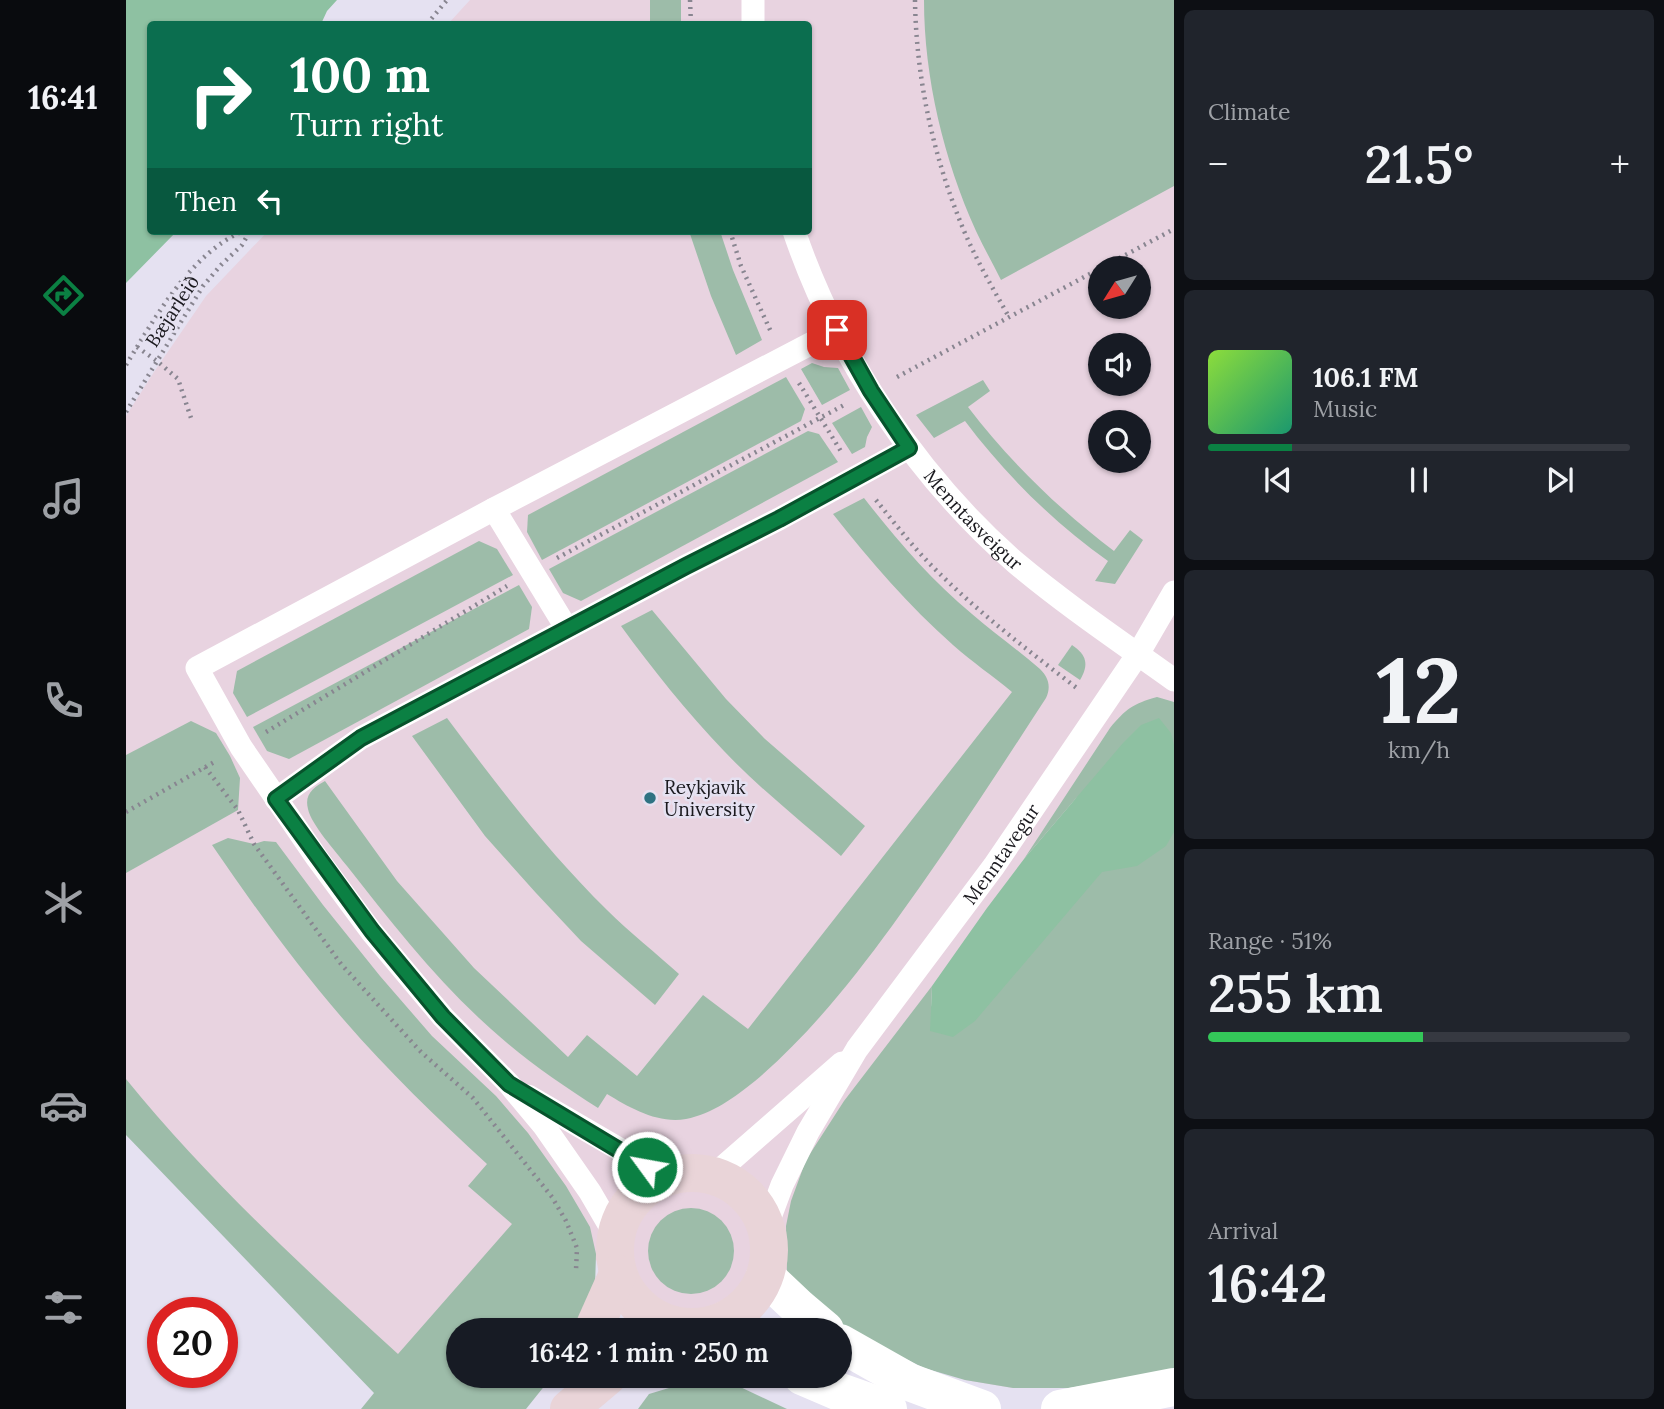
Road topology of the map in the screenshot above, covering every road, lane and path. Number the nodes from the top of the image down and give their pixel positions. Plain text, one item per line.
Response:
1 (447, 0) edge
2 (690, 0) edge
3 (753, 0) edge
4 (915, 0) edge
5 (430, 21) edge
6 (691, 21) edge
7 (753, 21) edge
8 (1174, 229) edge
9 (234, 235) edge
10 (248, 235) edge
11 (795, 235) edge
12 (1009, 317) junction
13 (837, 330) junction
14 (137, 347) junction
15 (157, 361) junction
16 (126, 365) edge
17 (871, 391) junction
18 (126, 412) edge
19 (191, 418) dead end
20 (909, 448) junction
21 (494, 509) junction
22 (531, 572) junction
23 (1174, 592) edge
24 (567, 629) junction
25 (1138, 654) junction
26 (1174, 680) edge
27 (241, 747) junction
28 (205, 768) junction
29 (276, 799) junction
30 (126, 811) edge
31 (857, 1049) junction
32 (509, 1084) junction
33 (714, 1175) junction
34 (663, 1177) junction
35 (766, 1228) junction
36 (615, 1235) junction
37 (618, 1275) junction
38 (765, 1276) junction
39 (576, 1278) dead end
40 (598, 1318) edge
41 (657, 1318) edge
42 (726, 1318) edge
43 (811, 1318) edge
44 (852, 1350) edge
45 (1174, 1387) edge
46 (558, 1388) edge
47 (594, 1388) edge
48 (830, 1388) edge
49 (545, 1409) edge
50 (569, 1409) edge
51 (888, 1409) edge
52 (982, 1409) edge
53 (1060, 1409) edge

1 - 5 path
2 - 6 path
3 - 7 lane
4 - 12 path
8 - 12 path
9 - 14 path, Bæjarleið
10 - 15 path, Bæjarleið
11 - 13 lane, Menntasveigur
12 - 17 path
13 - 17 lane, Menntasveigur
13 - 21 lane
14 - 15 path
14 - 16 path, Bæjarleið
15 - 18 path, Bæjarleið
15 - 19 path
17 - 20 lane, Menntasveigur
17 - 22 path
20 - 24 lane
20 - 25 lane, Menntasveigur
21 - 22 lane
21 - 27 lane
22 - 24 lane
22 - 27 path
23 - 25 lane, Menntavegur
24 - 29 lane
25 - 26 lane, Menntasveigur
25 - 31 lane, Menntavegur
27 - 28 path
27 - 29 lane
28 - 30 path
28 - 39 path
29 - 32 lane
31 - 33 lane, Menntavegur
31 - 35 lane, Menntavegur
32 - 34 lane
32 - 36 lane
33 - 34 street
33 - 35 street
34 - 36 street
35 - 38 street
36 - 37 street
37 - 40 street
37 - 41 street
38 - 42 street
38 - 43 street
44 - 52 street
45 - 53 street
46 - 49 street
47 - 50 street
48 - 51 street

